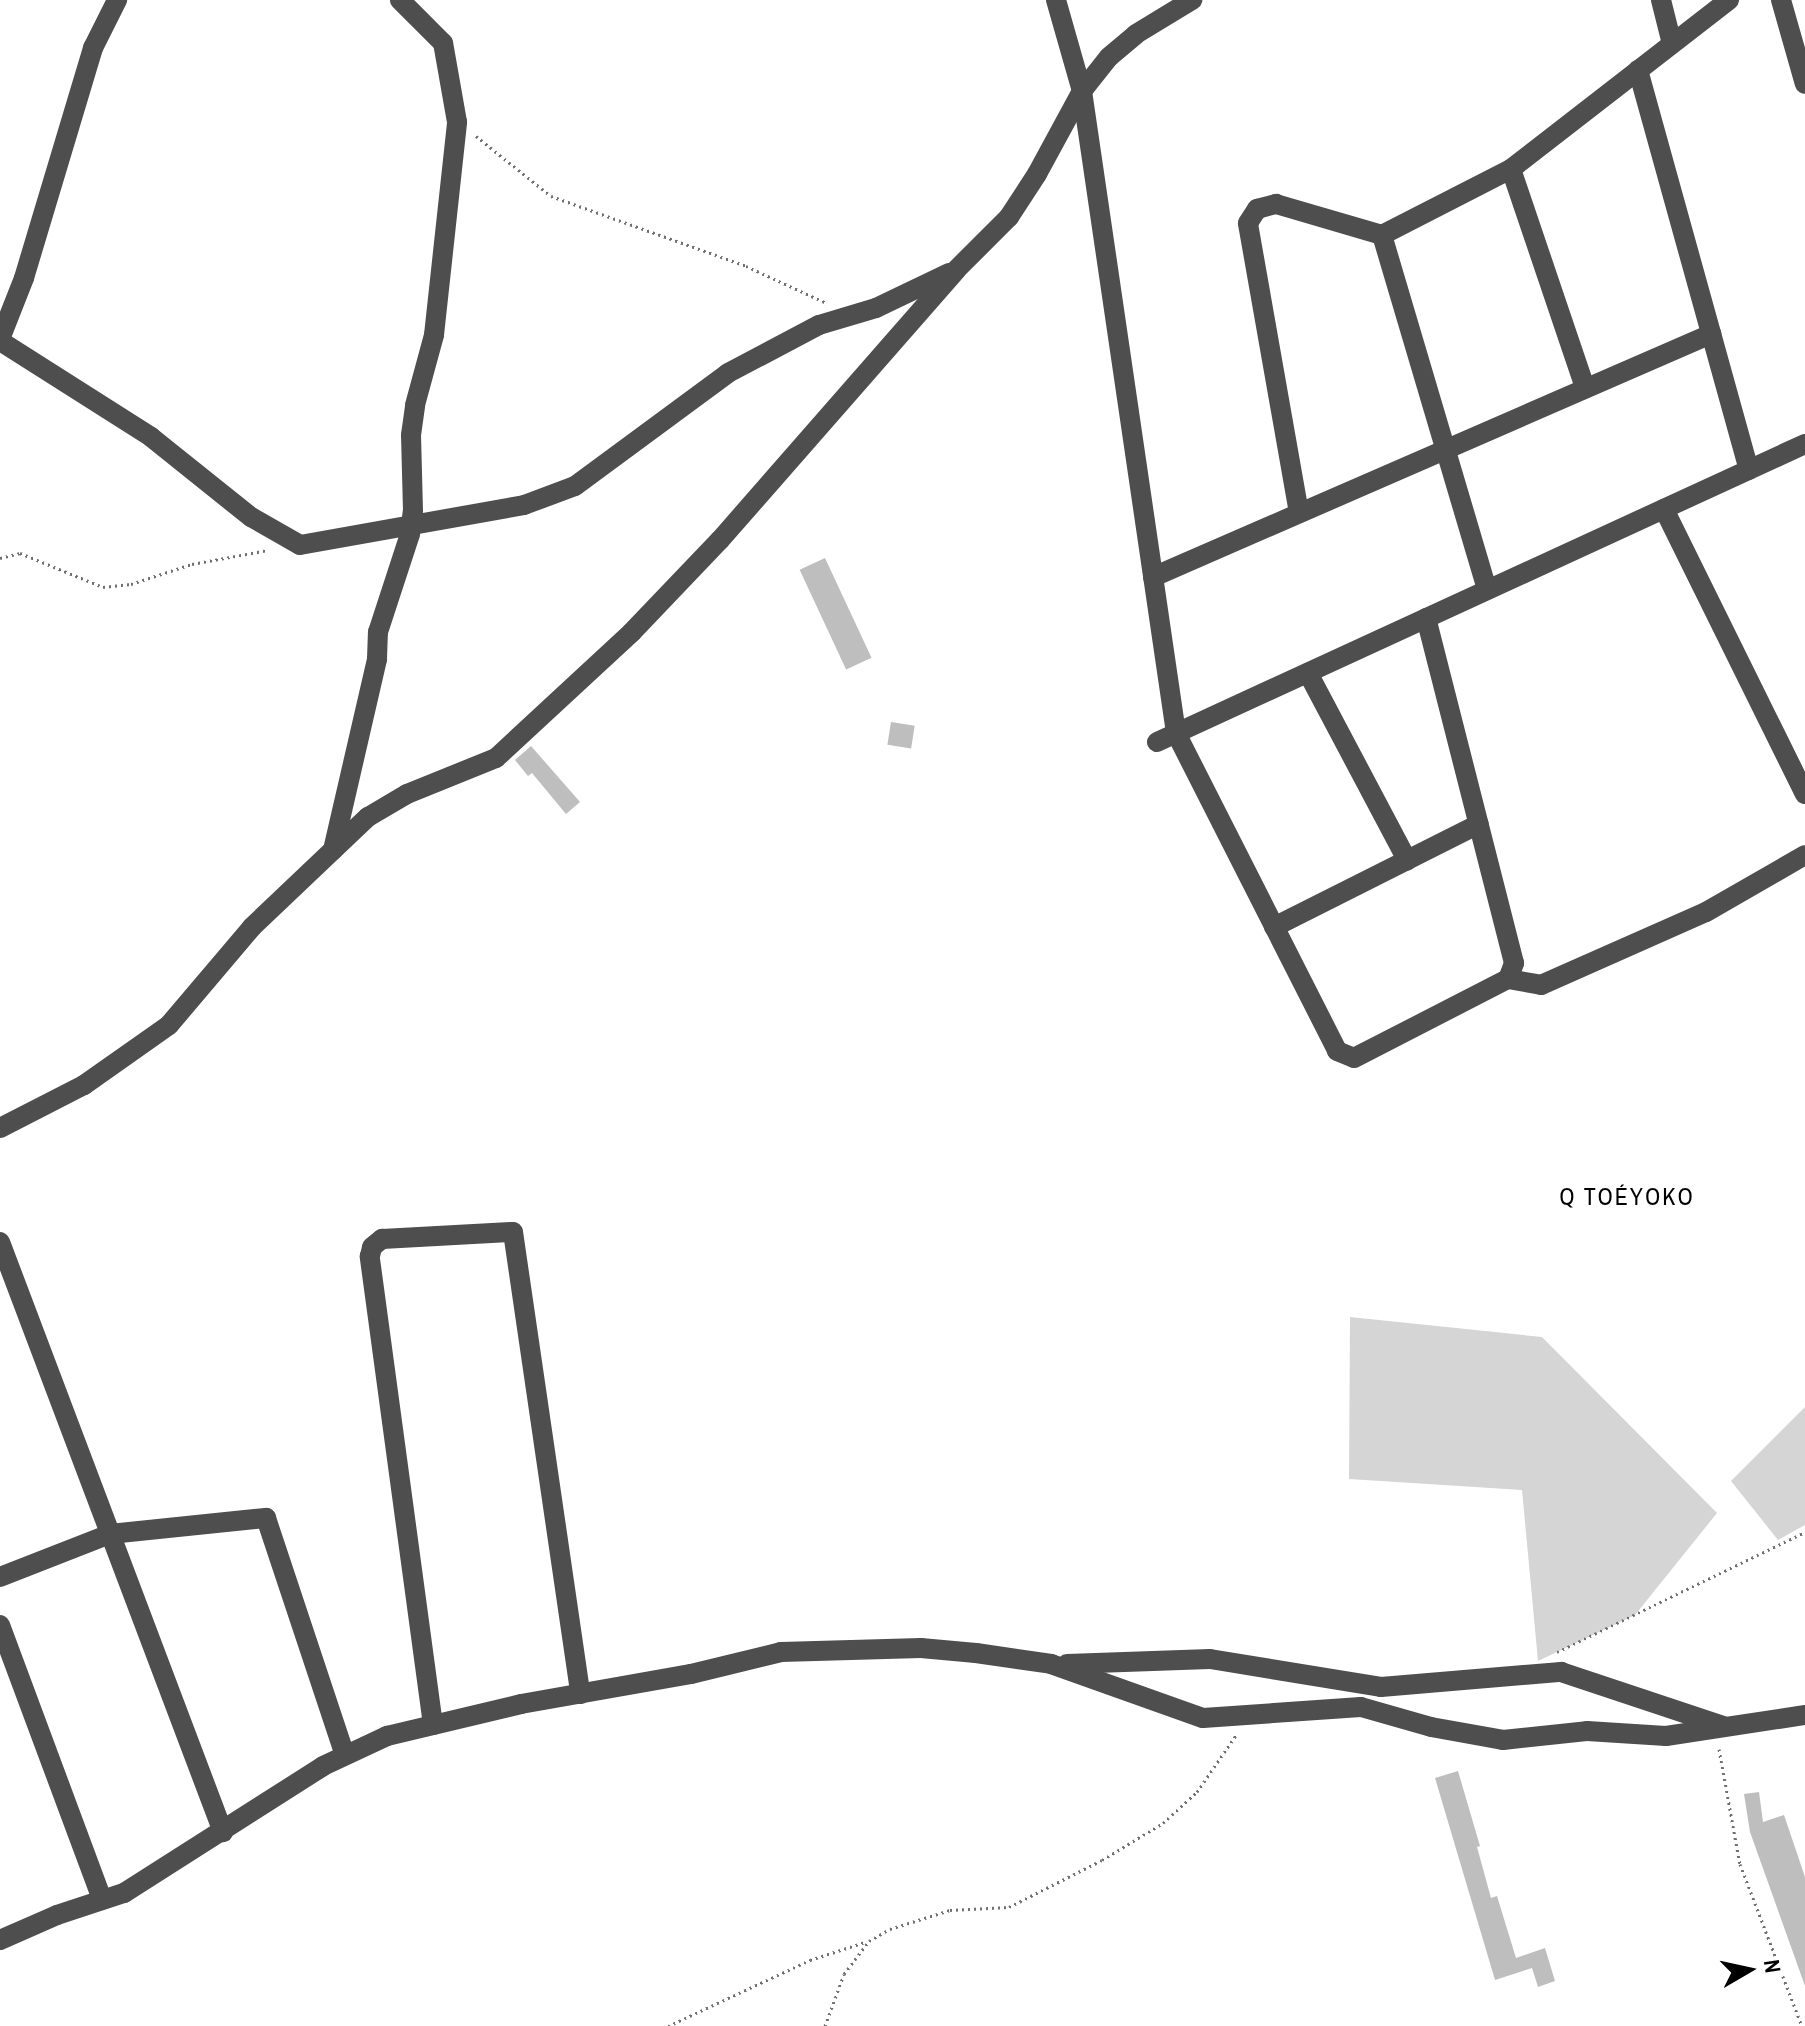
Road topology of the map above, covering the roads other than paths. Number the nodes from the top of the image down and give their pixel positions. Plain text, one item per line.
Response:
1 (117, 0) edge
2 (400, 0) edge
3 (1056, 0) edge
4 (1192, 0) edge
5 (1661, 0) edge
6 (1729, 0) edge
7 (1781, 0) edge
8 (1672, 44) junction
9 (1638, 70) junction
10 (1805, 84) edge
11 (1082, 91) junction
12 (1511, 169) junction
13 (1382, 235) junction
14 (956, 270) junction
15 (1711, 334) junction
16 (0, 340) edge
17 (1585, 388) junction
18 (1805, 444) edge
19 (1446, 450) junction
20 (1749, 470) junction
21 (1664, 509) junction
22 (1299, 513) junction
23 (412, 522) junction
24 (1153, 577) junction
25 (1487, 590) junction
26 (1426, 618) junction
27 (1308, 673) junction
28 (1166, 738) junction
29 (1805, 794) edge
30 (1479, 824) junction
31 (333, 850) junction
32 (1805, 855) edge
33 (1407, 860) junction
34 (1274, 927) junction
35 (1508, 979) junction
36 (0, 1128) edge
37 (0, 1242) edge
38 (110, 1534) junction
39 (0, 1577) edge
40 (0, 1625) edge
41 (1051, 1664) junction
42 (580, 1694) junction
43 (1805, 1715) edge
44 (433, 1725) junction
45 (1726, 1727) junction
46 (344, 1753) junction
47 (223, 1832) junction
48 (102, 1900) junction
49 (0, 1940) edge

1 - 16 street
2 - 23 street
3 - 11 street
4 - 11 street
5 - 8 street
6 - 8 street
7 - 10 street
8 - 9 street
9 - 12 street
9 - 15 street
11 - 14 street
11 - 24 street
12 - 13 street
12 - 17 street
13 - 19 street
13 - 22 street
14 - 23 street
14 - 31 street
15 - 17 street
15 - 20 street
16 - 23 street
17 - 19 street
18 - 20 street
19 - 22 street
19 - 25 street
20 - 21 street
21 - 25 street
21 - 29 street
22 - 24 street
23 - 31 street
24 - 28 street
25 - 26 street
26 - 27 street
26 - 30 street
27 - 28 street
27 - 33 street
28 - 34 street
30 - 33 street
30 - 35 street
31 - 36 street
32 - 35 street
33 - 34 street
34 - 35 street
37 - 38 street
38 - 39 street
38 - 46 street
38 - 47 street
40 - 48 street
41 - 42 street
41 - 45 street
41 - 45 street
42 - 44 street
42 - 44 street
43 - 45 street
44 - 46 street
46 - 47 street
47 - 48 street
48 - 49 street

